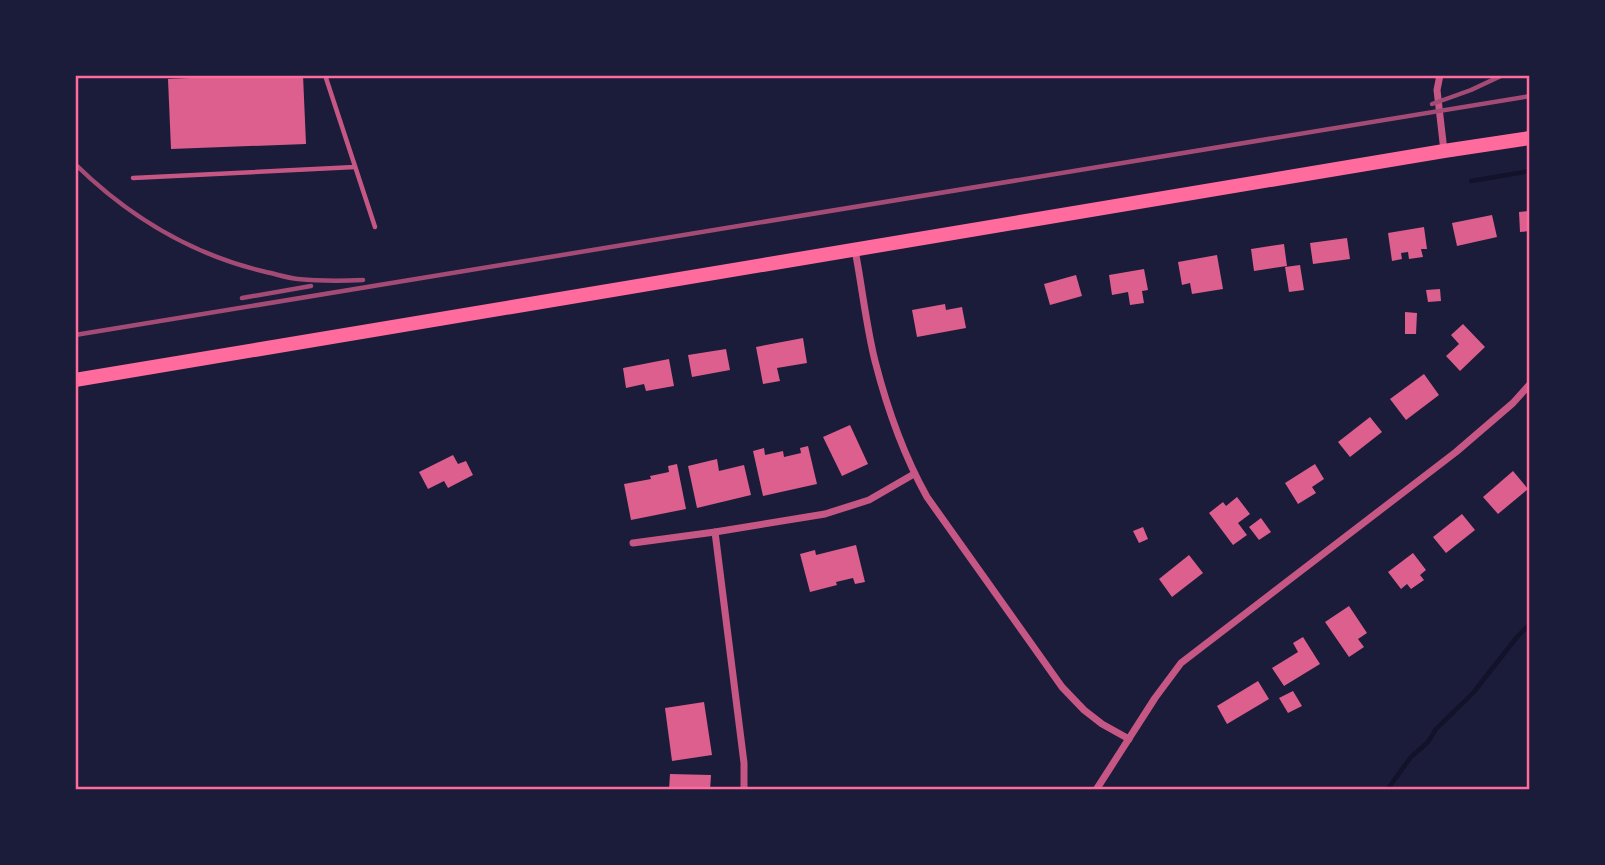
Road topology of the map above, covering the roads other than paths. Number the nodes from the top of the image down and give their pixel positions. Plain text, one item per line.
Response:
1 (325, 75) edge
2 (1440, 75) edge
3 (1530, 138) edge
4 (1444, 151) junction
5 (355, 167) junction
6 (133, 178) dead end
7 (375, 227) dead end
8 (855, 250) junction
9 (75, 380) edge
10 (1530, 384) edge
11 (914, 474) junction
12 (715, 532) junction
13 (633, 543) dead end
14 (1129, 739) junction
15 (744, 790) edge
16 (1096, 790) edge

1 - 5 lane
2 - 4 street
3 - 4 main road
4 - 8 main road
5 - 6 lane
5 - 7 lane
8 - 9 main road
8 - 11 street
10 - 14 street
11 - 12 street
11 - 14 street
12 - 13 street
12 - 15 street
14 - 16 street

